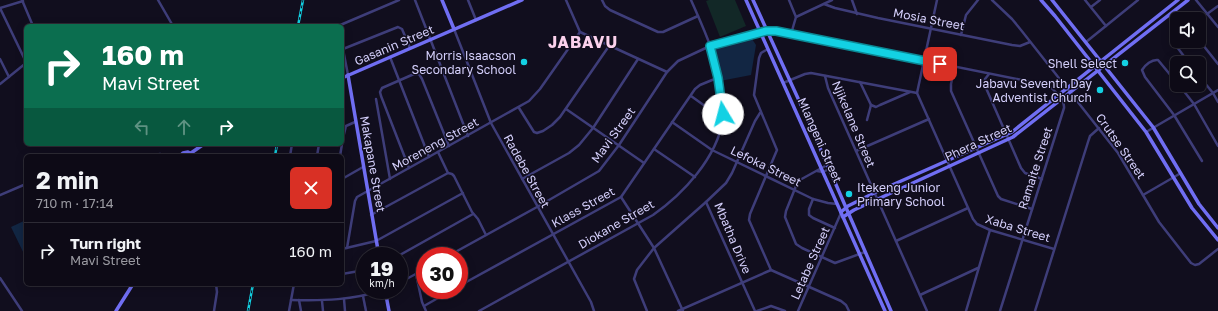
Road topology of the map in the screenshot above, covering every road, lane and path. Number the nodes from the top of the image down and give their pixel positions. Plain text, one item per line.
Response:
1 (22, 0) edge
2 (158, 0) edge
3 (399, 0) edge
4 (415, 0) edge
5 (442, 0) edge
6 (468, 0) edge
7 (522, 0) edge
8 (566, 0) edge
9 (602, 0) edge
10 (691, 0) edge
11 (746, 0) edge
12 (753, 0) edge
13 (789, 0) edge
14 (832, 0) edge
15 (852, 0) edge
16 (937, 0) edge
17 (978, 0) edge
18 (992, 0) edge
19 (1041, 0) edge
20 (1052, 0) edge
21 (1085, 0) edge
22 (1100, 0) edge
23 (1138, 0) edge
24 (1178, 0) edge
25 (1188, 0) edge
26 (1196, 0) edge
27 (824, 4) junction
28 (1218, 6) edge
29 (1091, 7) junction
30 (0, 8) edge
31 (857, 14) junction
32 (1208, 14) junction
33 (698, 16) junction
34 (796, 17) junction
35 (476, 20) junction
36 (32, 24) edge
37 (172, 24) edge
38 (343, 24) edge
39 (1106, 26) junction
40 (1218, 27) edge
41 (454, 29) junction
42 (931, 29) junction
43 (766, 31) junction
44 (580, 32) junction
45 (761, 32) junction
46 (791, 34) junction
47 (961, 35) junction
48 (431, 40) junction
49 (1030, 42) junction
50 (1086, 42) junction
51 (609, 46) junction
52 (710, 46) junction
53 (410, 48) junction
54 (1119, 48) junction
55 (1177, 48) edge
56 (1205, 48) edge
57 (344, 49) edge
58 (768, 49) junction
59 (1122, 52) junction
60 (344, 54) edge
61 (1183, 56) edge
62 (390, 58) junction
63 (0, 59) edge
64 (24, 59) edge
65 (638, 59) junction
66 (924, 61) junction
67 (1101, 62) junction
68 (1218, 64) edge
69 (24, 65) edge
70 (955, 66) junction
71 (1095, 66) junction
72 (1104, 66) junction
73 (1098, 70) junction
74 (667, 72) junction
75 (989, 73) junction
76 (348, 75) junction
77 (1170, 75) edge
78 (825, 76) junction
79 (1112, 76) junction
80 (9, 77) junction
81 (344, 77) edge
82 (718, 78) junction
83 (398, 80) junction
84 (789, 80) junction
85 (1107, 81) junction
86 (860, 82) junction
87 (783, 83) junction
88 (0, 84) edge
89 (1206, 84) edge
90 (1068, 88) junction
91 (1218, 90) edge
92 (911, 92) junction
93 (1070, 92) junction
94 (1184, 92) edge
95 (917, 93) junction
96 (1213, 93) junction
97 (691, 96) junction
98 (1058, 96) junction
99 (376, 99) dead end
100 (1061, 100) junction
101 (383, 102) junction
102 (1218, 102) edge
103 (1194, 104) junction
104 (871, 105) junction
105 (377, 107) junction
106 (519, 108) junction
107 (566, 109) junction
108 (760, 113) junction
109 (1174, 115) junction
110 (723, 118) junction
111 (929, 119) junction
112 (867, 120) dead end
113 (355, 122) junction
114 (672, 122) junction
115 (491, 123) junction
116 (1153, 127) junction
117 (593, 128) junction
118 (1099, 128) junction
119 (1146, 132) junction
120 (344, 134) edge
121 (1006, 135) junction
122 (468, 136) junction
123 (1008, 140) junction
124 (619, 145) junction
125 (202, 146) edge
126 (448, 146) junction
127 (1218, 146) edge
128 (976, 147) junction
129 (199, 148) junction
130 (654, 149) junction
131 (712, 150) junction
132 (856, 151) junction
133 (438, 152) junction
134 (191, 153) joint
135 (979, 153) junction
136 (183, 154) edge
137 (196, 154) edge
138 (428, 158) junction
139 (947, 160) junction
140 (1202, 161) dead end
141 (737, 162) junction
142 (644, 163) junction
143 (827, 165) junction
144 (950, 166) junction
145 (821, 167) junction
146 (363, 168) junction
147 (409, 168) junction
148 (829, 170) junction
149 (817, 171) junction
150 (823, 172) junction
151 (448, 173) junction
152 (1181, 173) junction
153 (766, 176) junction
154 (695, 177) junction
155 (344, 178) edge
156 (1174, 178) junction
157 (390, 179) junction
158 (522, 179) junction
159 (1042, 179) junction
160 (24, 185) edge
161 (794, 189) junction
162 (367, 191) junction
163 (463, 193) junction
164 (874, 193) junction
165 (0, 195) edge
166 (460, 195) junction
167 (1143, 195) junction
168 (621, 197) junction
169 (466, 199) junction
170 (812, 199) junction
171 (877, 199) junction
172 (706, 202) junction
173 (837, 204) junction
174 (537, 207) junction
175 (845, 208) junction
176 (968, 208) junction
177 (1032, 208) junction
178 (847, 213) junction
179 (473, 214) junction
180 (371, 215) junction
181 (842, 215) junction
182 (638, 224) junction
183 (835, 228) junction
184 (1218, 228) edge
185 (990, 230) junction
186 (553, 234) junction
187 (486, 235) junction
188 (1022, 239) junction
189 (1218, 240) edge
190 (376, 241) junction
191 (896, 241) junction
192 (377, 247) edge
193 (464, 247) edge
194 (347, 248) joint
195 (654, 248) junction
196 (1054, 249) junction
197 (1218, 249) edge
198 (408, 250) edge
199 (865, 252) junction
200 (860, 254) junction
201 (822, 258) junction
202 (568, 262) junction
203 (979, 268) junction
204 (771, 270) junction
205 (356, 272) edge
206 (344, 274) edge
207 (416, 274) edge
208 (0, 278) edge
209 (408, 278) edge
210 (468, 281) edge
211 (743, 283) junction
212 (132, 286) edge
213 (216, 286) edge
214 (294, 286) edge
215 (809, 287) junction
216 (920, 295) junction
217 (356, 297) edge
218 (344, 299) junction
219 (364, 299) edge
220 (387, 299) edge
221 (422, 299) edge
222 (436, 299) edge
223 (291, 300) junction
224 (300, 300) junction
225 (322, 301) junction
226 (424, 306) junction
227 (682, 310) edge
228 (22, 311) edge
229 (116, 311) edge
230 (214, 311) edge
231 (289, 311) edge
232 (301, 311) edge
233 (323, 311) edge
234 (345, 311) edge
235 (366, 311) edge
236 (389, 311) edge
237 (426, 311) edge
238 (479, 311) edge
239 (594, 311) edge
240 (647, 311) edge
241 (678, 311) edge
242 (756, 311) edge
243 (785, 311) edge
244 (798, 311) edge
245 (850, 311) edge
246 (885, 311) edge
247 (891, 311) edge
248 (927, 311) edge
249 (966, 311) edge
250 (1000, 311) edge
251 (1035, 311) edge

1 - 30 street
1 - 36 street
2 - 37 street
3 - 38 street
4 - 48 street
5 - 41 street
6 - 35 street
7 - 35 street, Gasanin Street
8 - 44 street
9 - 33 street
10 - 33 street, Diokane Street
11 - 45 street, Mlangeni Street
12 - 43 street, Mlangeni Street
13 - 34 street
14 - 27 street
15 - 31 street
16 - 42 street
17 - 47 street
18 - 49 street, Crutse Street
19 - 71 street
20 - 50 street
21 - 29 street
22 - 29 street
23 - 39 street
24 - 54 street, Phera Street
25 - 59 street, Phera Street
26 - 32 street
27 - 31 street, Mosia Street
27 - 34 street
28 - 32 street
29 - 39 street
30 - 64 street
31 - 42 street, Mosia Street
32 - 40 street
33 - 52 street, Diokane Street
34 - 46 street
35 - 41 street, Gasanin Street
39 - 50 street
41 - 48 street, Gasanin Street
41 - 115 street, Radebe Street
42 - 47 street, Mosia Street
42 - 66 street
43 - 45 street, Mavi Street
43 - 46 street, Mavi Street
43 - 84 street, Mlangeni Street
44 - 51 street
44 - 106 street, Moreneng Street
45 - 52 street, Mavi Street
45 - 58 street, Mlangeni Street
46 - 66 street, Mavi Street
47 - 49 street, Mosia Street
48 - 53 street, Gasanin Street
48 - 122 street
49 - 90 street, Crutse Street
50 - 67 street
51 - 65 street
51 - 107 street
52 - 74 street, Mavi Street
52 - 82 street, Diokane Street
53 - 57 street
53 - 62 street, Gasanin Street
54 - 59 street
54 - 67 street, Phera Street
55 - 61 street
56 - 68 street
58 - 87 street, Mlangeni Street
58 - 108 street
59 - 72 street, Phera Street
60 - 76 street
62 - 76 street, Gasanin Street
62 - 83 street
63 - 80 street
65 - 74 street
65 - 117 street
66 - 70 street, Mavi Street
66 - 95 street
67 - 71 street, Phera Street
67 - 72 street
69 - 80 street
70 - 75 street, Mavi Street
70 - 128 street
71 - 73 street
71 - 90 street, Phera Street
72 - 73 street, Phera Street
72 - 79 street
73 - 85 street
73 - 93 street, Phera Street
74 - 124 street, Mavi Street
75 - 98 street, Mavi Street
75 - 121 street
76 - 81 street, Gasanin Street
76 - 113 street, Makapane Street
77 - 109 street
78 - 84 street
78 - 86 street
78 - 132 street, Njikelane Street
79 - 85 street
79 - 116 street
80 - 88 street
82 - 97 street, Klass Street
82 - 110 street, Diokane Street
83 - 101 street
83 - 126 street
83 - 138 street
84 - 87 street
84 - 143 street, Mlangeni Street
85 - 119 street
86 - 92 street
86 - 104 street
87 - 145 street, Mlangeni Street
89 - 96 street
90 - 93 street, Crutse Street
90 - 98 street, Phera Street
91 - 96 street
92 - 95 street
92 - 104 street
93 - 100 street, Phera Street
93 - 118 street, Crutse Street
94 - 103 street
95 - 111 street, Xaba Street
96 - 102 street
96 - 103 street
97 - 110 street
97 - 114 street, Klass Street
98 - 100 street, Mavi Street
98 - 121 street, Phera Street
99 - 105 street
100 - 123 street, Phera Street
100 - 159 street, Ramaite Street
101 - 105 street
101 - 147 street
103 - 109 street
103 - 127 street
104 - 112 street
105 - 157 street
106 - 107 street
106 - 115 street, Moreneng Street
107 - 117 street
108 - 141 street, Mbatha Drive
108 - 153 street
109 - 116 street
109 - 140 street
110 - 131 street, Diokane Street
111 - 132 street
111 - 139 street, Xaba Street
113 - 120 street
113 - 146 street, Makapane Street
114 - 130 street, Klass Street
114 - 131 street, Lefoka Street
115 - 122 street, Moreneng Street
115 - 158 street, Radebe Street
116 - 119 street
116 - 152 street
117 - 124 street
117 - 158 street
118 - 167 street, Crutse Street
118 - 196 street
119 - 156 street
121 - 123 street
121 - 128 street, Phera Street
122 - 126 street, Moreneng Street
123 - 135 street, Phera Street
123 - 159 street
124 - 142 street
124 - 174 street, Mavi Street
125 - 129 street
126 - 133 street, Moreneng Street
128 - 135 street
128 - 139 street, Phera Street
129 - 134 street
129 - 137 street
130 - 142 street, Klass Street
130 - 154 street
131 - 141 street, Lefoka Street
131 - 154 street, Diokane Street
132 - 164 street, Njikelane Street
133 - 138 street, Moreneng Street
133 - 151 street
134 - 136 street
135 - 144 street, Phera Street
135 - 177 street
138 - 147 street, Moreneng Street
139 - 144 street, Xaba Street
139 - 164 street, Phera Street
141 - 153 street, Lefoka Street
141 - 172 street, Mbatha Drive
142 - 168 street, Klass Street
143 - 145 street
143 - 148 street, Mlangeni Street
144 - 171 street, Phera Street
144 - 176 street, Xaba Street
145 - 149 street
145 - 150 street, Mlangeni Street
146 - 155 street
146 - 162 street, Makapane Street
147 - 157 street, Moreneng Street
148 - 150 street
148 - 175 street, Mlangeni Street
149 - 150 street
149 - 161 street
150 - 173 street, Mlangeni Street
151 - 163 street
151 - 180 street
152 - 156 street
152 - 184 street
153 - 161 street, Lefoka Street
153 - 204 street
154 - 182 street, Diokane Street
156 - 167 street
156 - 189 street
157 - 162 street, Moreneng Street
158 - 174 street, Radebe Street
159 - 177 street, Ramaite Street
160 - 165 street
161 - 170 street, Lefoka Street
161 - 201 street
162 - 180 street, Makapane Street
162 - 194 street, Moreneng Street
163 - 166 street
163 - 169 street
164 - 171 street, Njikelane Street
164 - 175 street, Phera Street
166 - 169 street
166 - 190 street
167 - 197 street, Crutse Street
168 - 182 street
168 - 186 street, Klass Street
169 - 179 street
170 - 173 street, Lefoka Street
170 - 183 street, Lefoka Street
171 - 178 street, Phera Street
171 - 191 street, Njikelane Street
172 - 195 street
172 - 211 street, Mbatha Drive
173 - 181 street, Mlangeni Street
174 - 186 street, Radebe Street
174 - 187 street, Mavi Street
175 - 178 street, Mlangeni Street
175 - 181 street, Phera Street
176 - 185 street, Xaba Street
176 - 191 street
177 - 188 street, Ramaite Street
178 - 181 street, Phera Street
178 - 199 street, Mlangeni Street
179 - 187 street
179 - 198 street
180 - 190 street, Makapane Street
181 - 183 street, Letabe Street
181 - 200 street, Mlangeni Street
182 - 195 street
182 - 202 street, Diokane Street
183 - 201 street, Letabe Street
185 - 188 street, Xaba Street
185 - 203 street
186 - 202 street, Radebe Street
186 - 210 street, Klass Street
187 - 193 street, Mavi Street
188 - 196 street, Xaba Street
188 - 250 street, Ramaite Street
190 - 192 street, Makapane Street
190 - 194 street
191 - 216 street, Njikelane Street
195 - 227 street
195 - 240 street
196 - 251 street
199 - 200 street
199 - 247 street, Mlangeni Street
200 - 201 street
200 - 246 street, Mlangeni Street
201 - 215 street, Letabe Street
202 - 238 street, Diokane Street
202 - 239 street, Radebe Street
203 - 216 street
203 - 249 street
204 - 211 street
204 - 215 street
205 - 206 street
207 - 209 street
208 - 228 street
211 - 227 street
211 - 242 street, Mbatha Drive
212 - 229 street
213 - 230 street
214 - 223 street
215 - 244 street, Letabe Street
215 - 245 street
216 - 248 street, Njikelane Street
217 - 218 street
218 - 225 street
218 - 234 street
219 - 235 street
220 - 236 street
221 - 226 street
222 - 226 street
223 - 224 street
223 - 231 street
224 - 225 street
224 - 232 street
225 - 233 street
226 - 237 street
227 - 241 street
242 - 243 street

